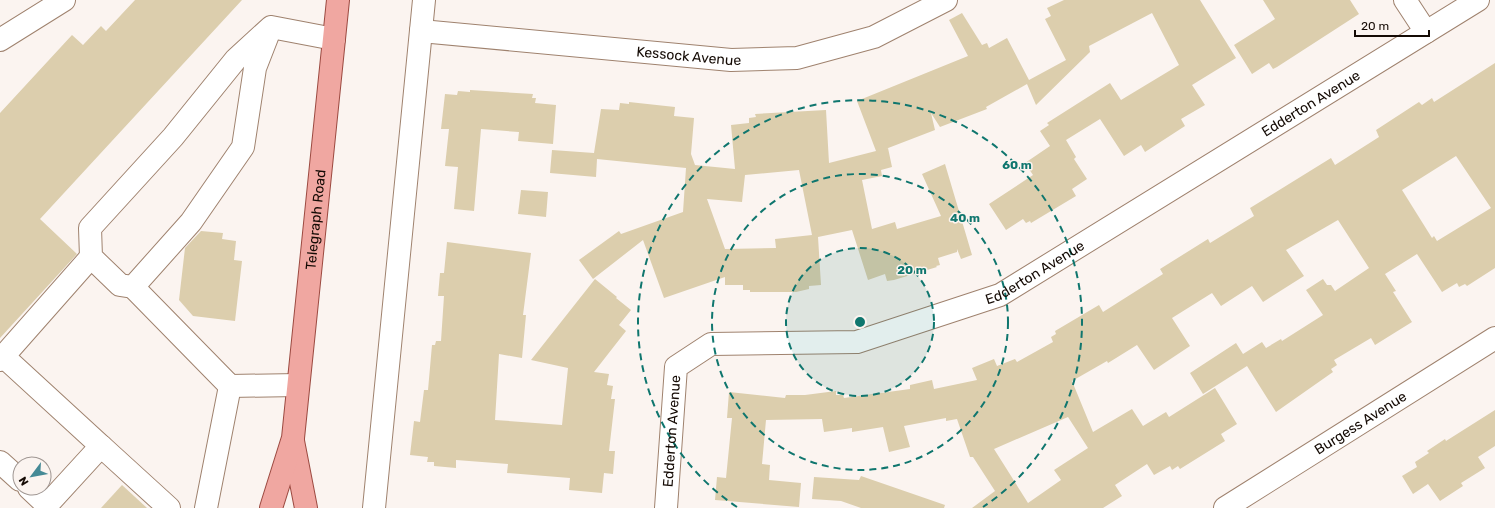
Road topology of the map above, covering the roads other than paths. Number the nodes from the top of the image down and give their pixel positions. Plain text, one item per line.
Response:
1 (64, 0) edge
2 (338, 0) edge
3 (424, 0) edge
4 (946, 0) edge
5 (1405, 0) edge
6 (1478, 0) edge
7 (271, 27) junction
8 (421, 31) junction
9 (1426, 32) junction
10 (334, 39) junction
11 (0, 40) edge
12 (91, 257) junction
13 (133, 287) junction
14 (1495, 338) edge
15 (2, 358) edge
16 (298, 385) junction
17 (230, 386) junction
18 (293, 438) junction
19 (100, 446) junction
20 (0, 462) edge
21 (12, 473) edge
22 (38, 496) edge
23 (49, 506) edge
24 (169, 508) edge
25 (206, 508) edge
26 (271, 508) edge
27 (306, 508) edge
28 (374, 508) edge
29 (666, 508) edge
30 (1225, 508) edge

1 - 11 street
2 - 10 main road, Telegraph Road
3 - 8 street
4 - 8 street, Kessock Avenue
5 - 9 street
6 - 9 street, Edderton Avenue
7 - 10 street
7 - 12 street
7 - 13 street
8 - 28 street
9 - 29 street, Edderton Avenue
10 - 16 main road, Telegraph Road
12 - 13 street
12 - 15 street
13 - 17 street
14 - 30 street, Burgess Avenue
15 - 19 street
16 - 17 street
16 - 18 main road, Telegraph Road
17 - 25 street
18 - 26 main road, Telegraph Road
18 - 27 main road, Telegraph Road
19 - 23 street
19 - 24 street
20 - 21 street
22 - 23 street

